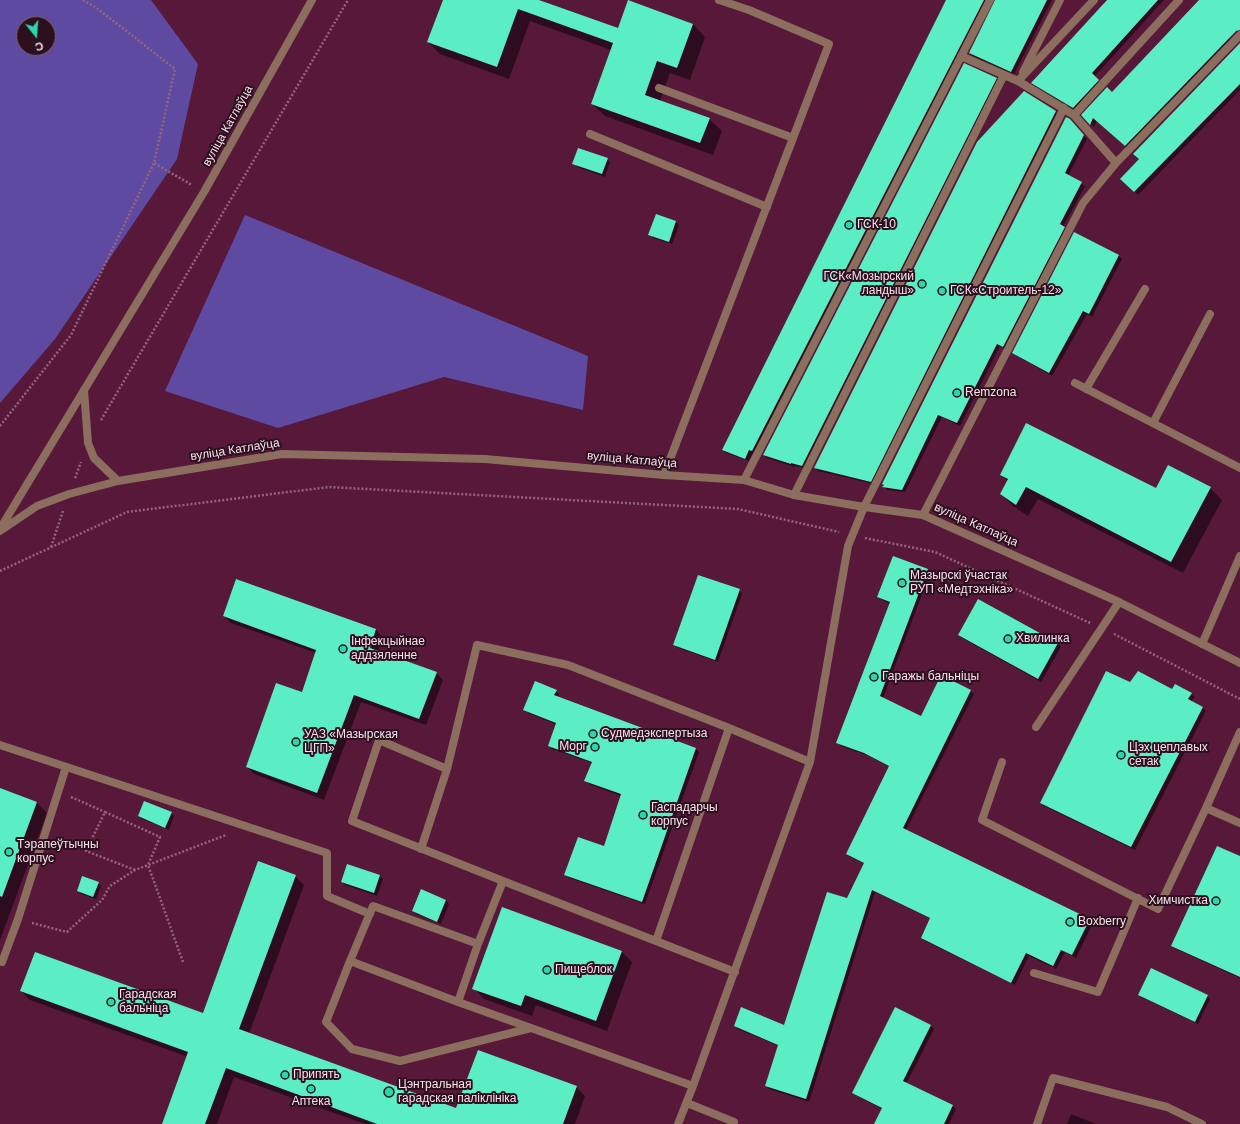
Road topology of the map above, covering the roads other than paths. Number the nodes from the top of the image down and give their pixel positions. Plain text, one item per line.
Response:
1 (312, 0) edge
2 (719, 0) edge
3 (990, 0) edge
4 (1060, 0) edge
5 (1094, 0) edge
6 (1179, 0) edge
7 (1240, 35) edge
8 (961, 56) junction
9 (1004, 75) junction
10 (1018, 81) junction
11 (658, 88) dead end
12 (1064, 108) junction
13 (1074, 115) junction
14 (590, 134) dead end
15 (793, 138) junction
16 (1116, 163) junction
17 (767, 207) junction
18 (1145, 289) dead end
19 (1210, 314) dead end
20 (1075, 383) dead end
21 (1086, 389) junction
22 (84, 390) junction
23 (1153, 423) junction
24 (1240, 468) edge
25 (664, 475) junction
26 (744, 480) junction
27 (118, 481) junction
28 (794, 495) junction
29 (864, 507) junction
30 (923, 515) junction
31 (0, 530) edge
32 (1240, 556) edge
33 (1119, 602) junction
34 (1202, 644) junction
35 (1240, 663) edge
36 (729, 728) junction
37 (1036, 728) dead end
38 (1240, 732) edge
39 (0, 745) edge
40 (810, 762) junction
41 (1002, 762) dead end
42 (66, 767) junction
43 (447, 768) junction
44 (1206, 808) junction
45 (1240, 823) edge
46 (421, 849) junction
47 (503, 881) junction
48 (1138, 898) junction
49 (370, 914) junction
50 (656, 941) junction
51 (478, 944) junction
52 (350, 961) junction
53 (2, 962) dead end
54 (735, 972) junction
55 (1034, 973) dead end
56 (458, 1002) junction
57 (531, 1028) junction
58 (693, 1086) junction
59 (687, 1103) junction
60 (734, 1122) dead end
61 (678, 1124) edge
62 (1037, 1124) edge
63 (1202, 1124) edge

1 - 22 street, вуліца Катлаўца
2 - 15 street
3 - 8 street
4 - 10 street
5 - 10 street
6 - 13 street
7 - 16 street
8 - 9 street
8 - 26 street
9 - 10 street
9 - 28 street
10 - 12 street
11 - 15 street
12 - 13 street
12 - 29 street
13 - 16 street
14 - 17 street
15 - 17 street
16 - 30 street
17 - 25 street
18 - 21 street
19 - 23 street
20 - 21 street
21 - 23 street
22 - 27 street
22 - 31 street, вуліца Катлаўца
23 - 24 street
25 - 26 street, вуліца Катлаўца
25 - 27 street, вуліца Катлаўца
26 - 28 street, вуліца Катлаўца
27 - 31 street, вуліца Катлаўца
28 - 29 street, вуліца Катлаўца
29 - 30 street, вуліца Катлаўца
29 - 40 street
30 - 33 street, вуліца Катлаўца
32 - 34 street
33 - 34 street, вуліца Катлаўца
33 - 37 street
34 - 35 street, вуліца Катлаўца
36 - 40 street
36 - 43 street
36 - 50 street
38 - 44 street
39 - 42 street
40 - 54 street
41 - 48 street
42 - 49 street
42 - 53 street
43 - 46 street
43 - 46 street
44 - 45 street
44 - 48 street
46 - 47 street
47 - 50 street
47 - 51 street
48 - 55 street
49 - 51 street
49 - 52 street
50 - 54 street
51 - 56 street
52 - 56 street
52 - 57 street
54 - 58 street
56 - 57 street
57 - 58 street
58 - 59 street
59 - 60 street
59 - 61 street
62 - 63 street

